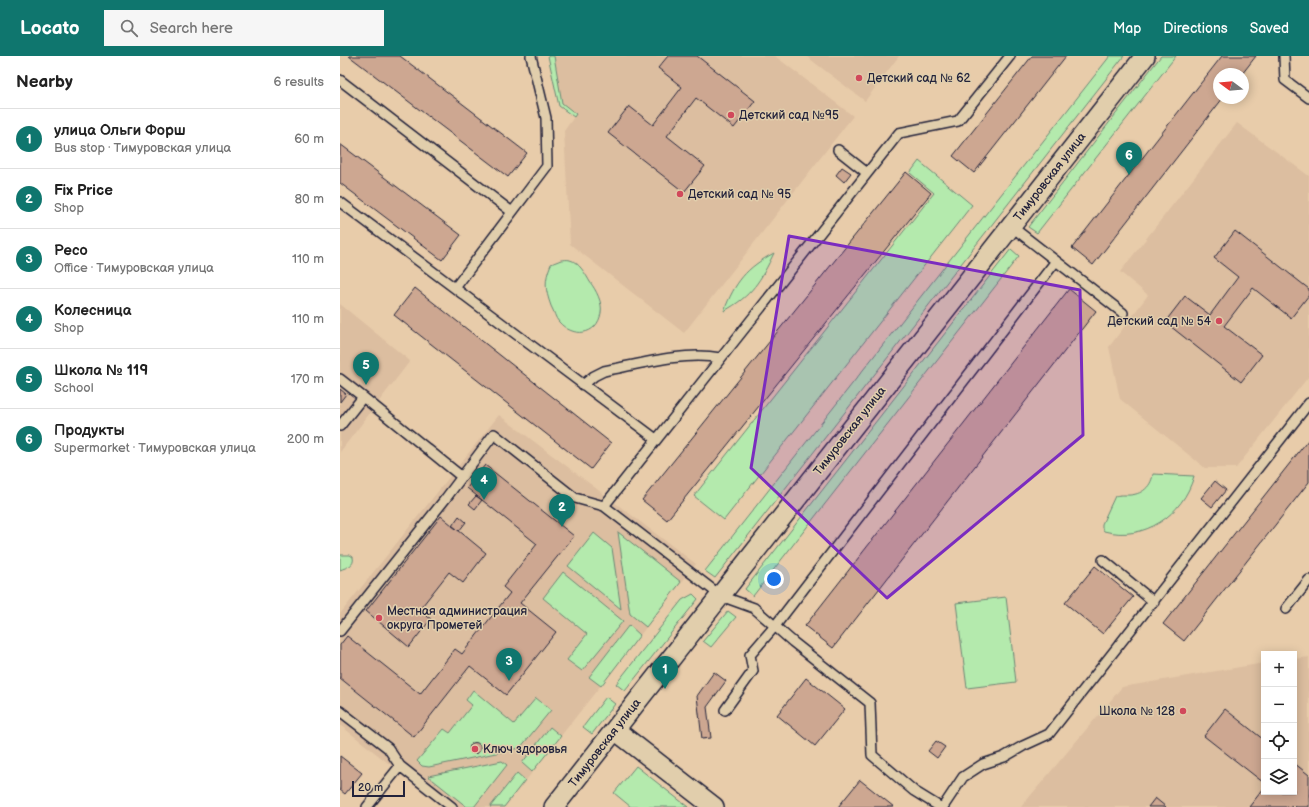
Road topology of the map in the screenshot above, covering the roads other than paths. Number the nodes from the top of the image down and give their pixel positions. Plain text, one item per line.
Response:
1 (530, 56) edge
2 (1010, 56) edge
3 (1145, 56) edge
4 (1284, 56) edge
5 (340, 80) edge
6 (1309, 98) edge
7 (838, 150) dead end
8 (867, 173) junction
9 (341, 204) edge
10 (512, 212) junction
11 (1011, 226) junction
12 (1056, 261) junction
13 (455, 288) junction
14 (1123, 313) dead end
15 (720, 358) junction
16 (340, 379) edge
17 (583, 385) junction
18 (363, 398) junction
19 (1309, 403) edge
20 (340, 426) edge
21 (656, 439) junction
22 (462, 477) junction
23 (604, 506) junction
24 (1103, 560) dead end
25 (1309, 580) edge
26 (720, 596) junction
27 (1154, 602) junction
28 (1286, 609) dead end
29 (775, 626) junction
30 (340, 631) edge
31 (725, 710) dead end
32 (340, 711) edge
33 (615, 730) junction
34 (400, 766) junction
35 (368, 807) edge
36 (452, 807) edge
37 (554, 807) edge
38 (714, 807) edge
39 (942, 807) edge

1 - 10 lane
2 - 8 lane
3 - 11 street, Тимуровская улица
4 - 6 lane
5 - 10 lane
7 - 8 lane
8 - 15 lane
9 - 13 lane
10 - 13 lane
11 - 12 lane
11 - 26 street, Тимуровская улица
12 - 14 lane
12 - 29 lane
13 - 17 lane
15 - 17 lane
15 - 21 lane
16 - 18 lane
17 - 21 lane
18 - 20 lane
18 - 22 lane
19 - 27 lane
21 - 23 lane
22 - 23 lane
22 - 30 lane
23 - 26 lane
24 - 27 lane
25 - 28 lane
26 - 29 lane
26 - 33 street, Тимуровская улица
27 - 39 lane
29 - 31 lane
29 - 39 lane
32 - 34 lane
33 - 37 street, Тимуровская улица
33 - 38 street
34 - 35 lane
34 - 36 lane

